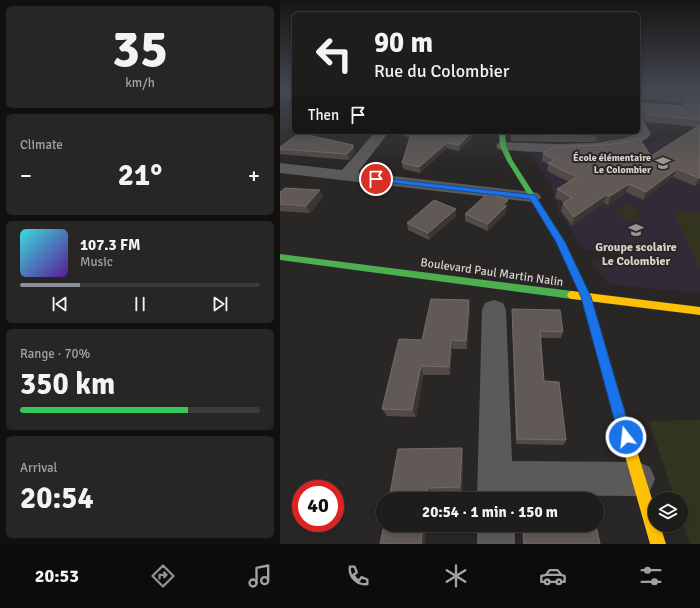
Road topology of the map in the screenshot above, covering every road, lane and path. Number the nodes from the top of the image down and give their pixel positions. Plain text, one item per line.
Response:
1 (640, 125) edge
2 (380, 134) edge
3 (503, 139) edge
4 (280, 168) edge
5 (347, 175) junction
6 (532, 197) junction
7 (280, 257) edge
8 (586, 297) junction
9 (494, 310) dead end
10 (700, 311) edge
11 (638, 479) junction
12 (495, 489) edge
13 (496, 532) edge
14 (496, 544) edge
15 (658, 544) edge

1 - 3 street
2 - 5 street
3 - 6 street
4 - 5 street
5 - 6 street
6 - 8 street
7 - 8 street, Boulevard Paul Martin Nalin
8 - 10 street, Boulevard Paul Martin Nalin
8 - 11 street
9 - 12 street
11 - 12 street
11 - 15 street
13 - 14 street

